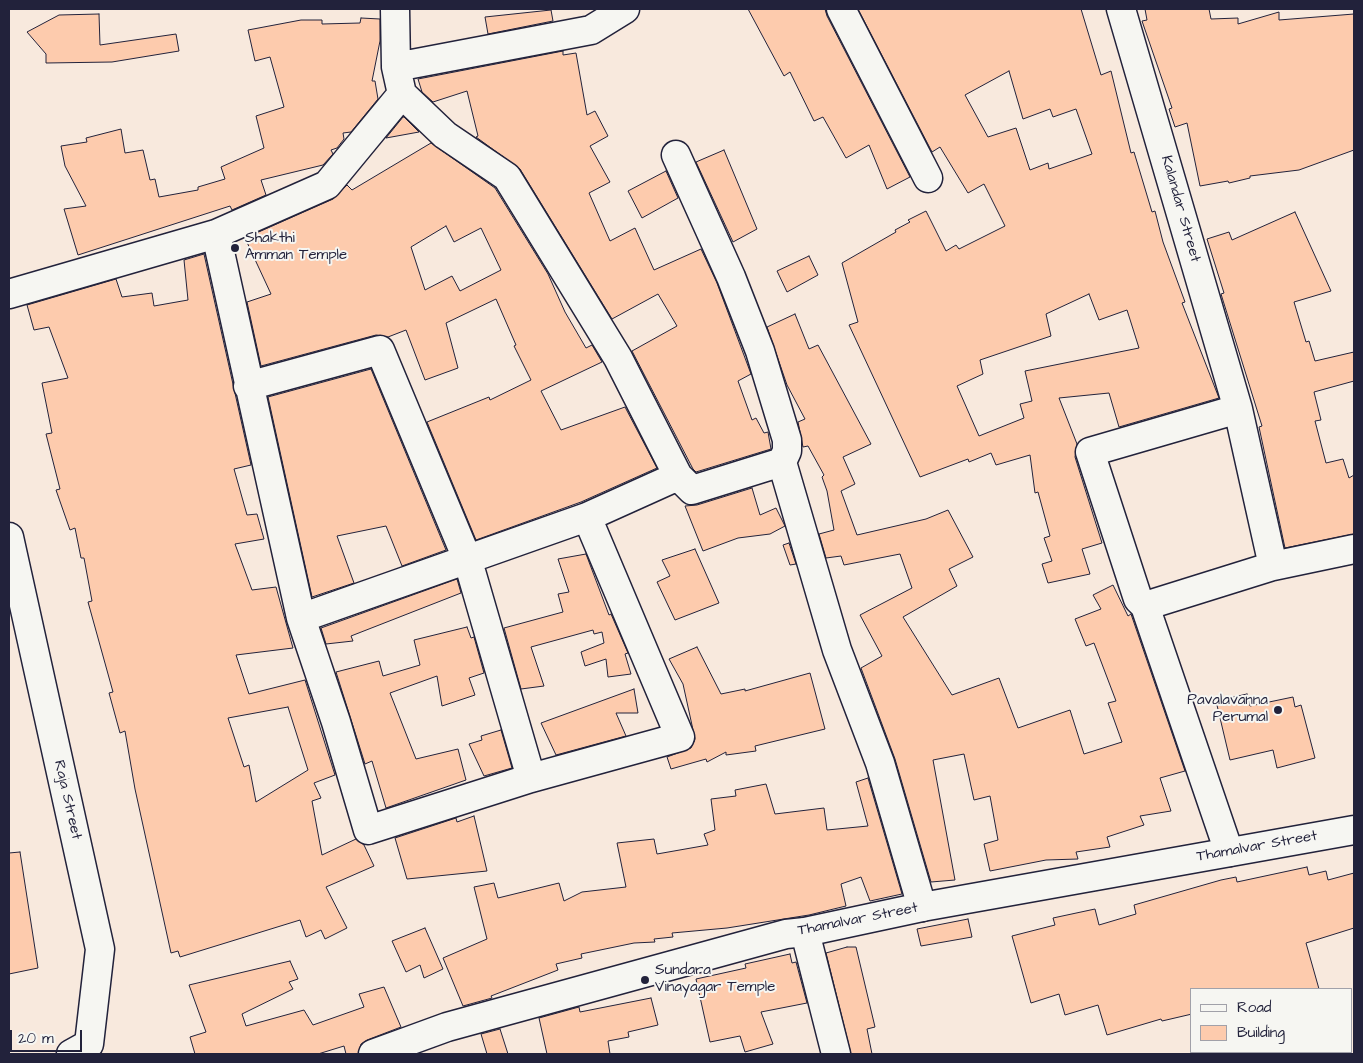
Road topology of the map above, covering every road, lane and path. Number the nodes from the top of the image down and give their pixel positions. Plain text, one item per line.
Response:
1 (395, 9) edge
2 (625, 9) edge
3 (841, 9) edge
4 (1121, 9) edge
5 (396, 67) junction
6 (402, 94) junction
7 (676, 155) dead end
8 (928, 178) dead end
9 (216, 234) junction
10 (9, 294) edge
11 (248, 386) junction
12 (1238, 409) junction
13 (782, 462) junction
14 (678, 476) junction
15 (588, 517) junction
16 (9, 536) edge
17 (1354, 550) edge
18 (468, 561) junction
19 (1273, 566) junction
20 (1145, 606) junction
21 (301, 618) junction
22 (531, 778) junction
23 (1354, 830) edge
24 (1229, 852) junction
25 (922, 907) junction
26 (805, 932) junction
27 (87, 1051) edge
28 (373, 1054) edge
29 (836, 1054) edge

1 - 5 street
2 - 5 street
3 - 8 street
4 - 12 street, Kalandar Street
5 - 6 street
6 - 9 street
6 - 14 street
7 - 13 street
9 - 10 street
9 - 11 street
11 - 18 street
11 - 21 street
12 - 19 street, Kalandar Street
12 - 20 street
13 - 14 street
13 - 25 street
14 - 15 street
15 - 18 street
15 - 22 street
16 - 27 street, Raja Street
17 - 19 street
18 - 21 street
18 - 22 street
19 - 20 street
20 - 24 street
21 - 22 street
23 - 24 street, Thamalvar Street
24 - 25 street, Thamalvar Street
25 - 26 street, Thamalvar Street
26 - 28 street, Thamalvar Street
26 - 29 street

